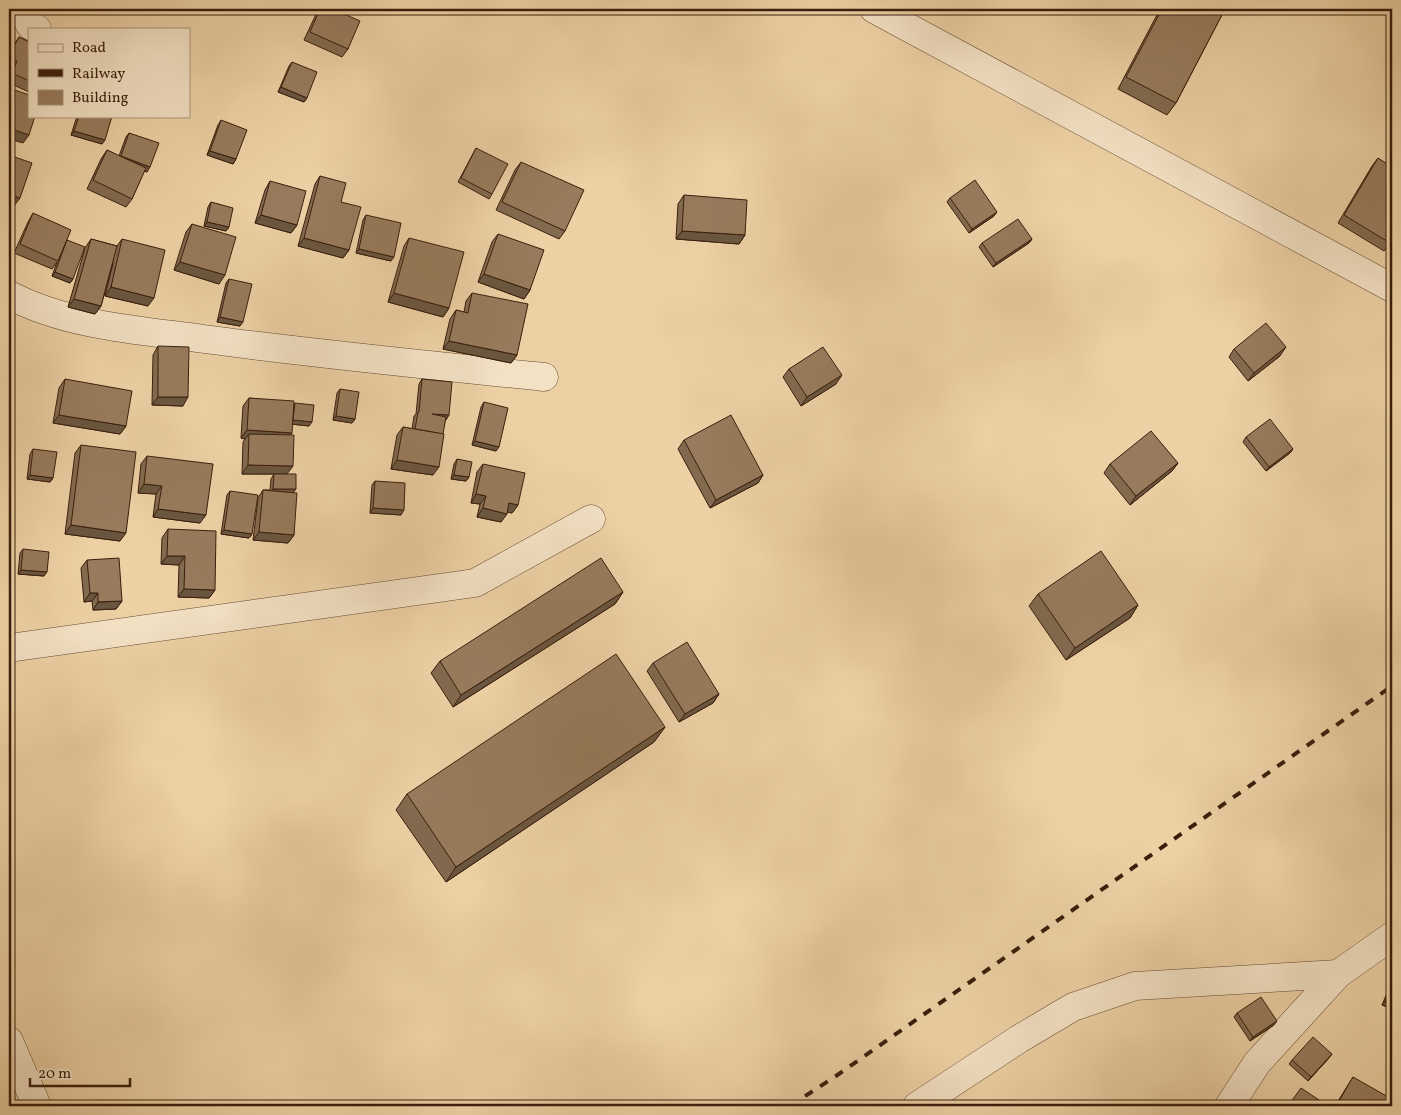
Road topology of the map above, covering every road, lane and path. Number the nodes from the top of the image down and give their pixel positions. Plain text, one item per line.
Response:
1 (22, 9) edge
2 (874, 9) edge
3 (35, 28) edge
4 (1392, 288) edge
5 (9, 295) edge
6 (544, 377) dead end
7 (592, 519) dead end
8 (9, 648) edge
9 (1392, 936) edge
10 (1338, 974) junction
11 (9, 1041) edge
12 (37, 1106) edge
13 (917, 1106) edge
14 (1229, 1106) edge

1 - 3 street
2 - 4 street
5 - 6 street
7 - 8 street
9 - 10 street
10 - 13 street
10 - 14 street
11 - 12 street

